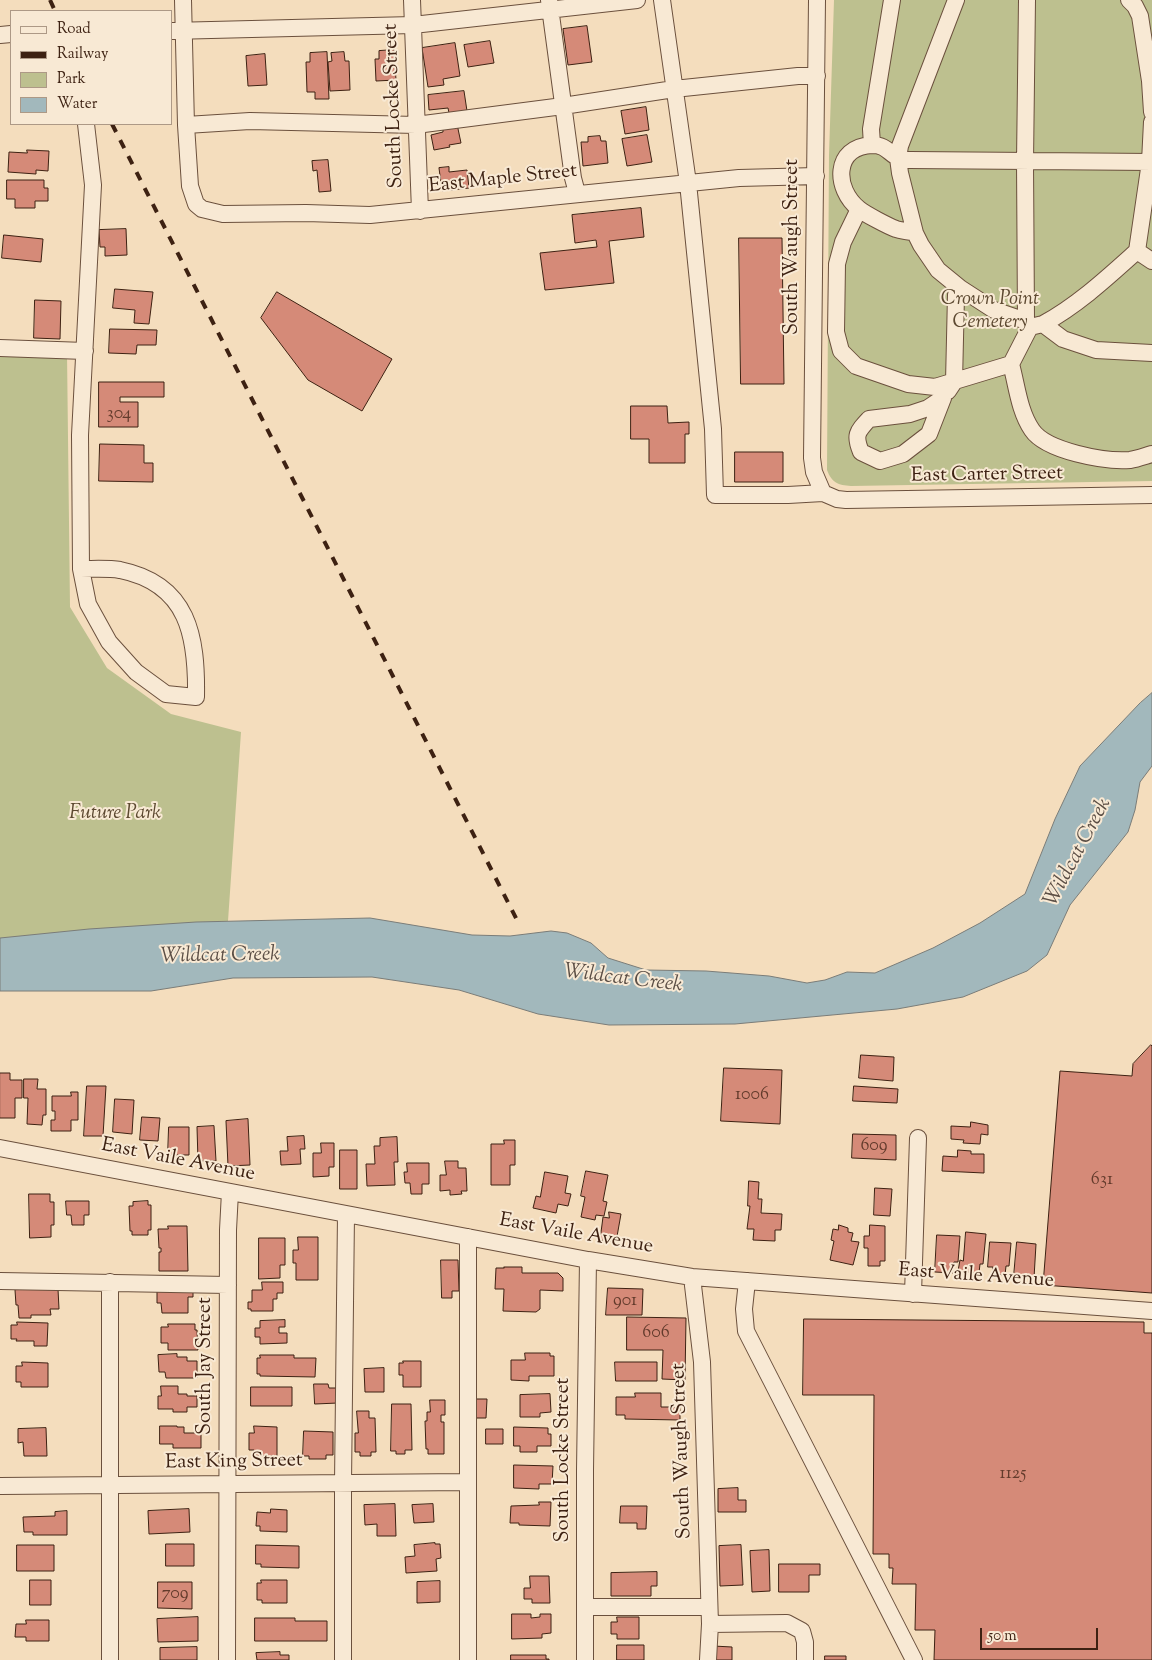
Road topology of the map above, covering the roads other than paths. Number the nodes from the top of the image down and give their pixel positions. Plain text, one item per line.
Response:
1 (183, 0) edge
2 (412, 0) edge
3 (637, 0) edge
4 (662, 0) edge
5 (817, 0) edge
6 (892, 0) edge
7 (956, 0) edge
8 (1027, 0) edge
9 (1132, 3) edge
10 (550, 5) edge
11 (1152, 12) edge
12 (414, 25) junction
13 (178, 31) edge
14 (817, 76) junction
15 (674, 89) junction
16 (564, 106) junction
17 (1152, 112) edge
18 (1152, 122) edge
19 (86, 125) edge
20 (186, 125) junction
21 (416, 125) junction
22 (872, 145) junction
23 (898, 158) junction
24 (1025, 162) junction
25 (1151, 162) edge
26 (816, 176) junction
27 (688, 183) junction
28 (577, 193) junction
29 (859, 209) junction
30 (420, 211) junction
31 (915, 232) junction
32 (1137, 250) junction
33 (1152, 262) edge
34 (960, 288) junction
35 (1033, 324) junction
36 (0, 348) edge
37 (84, 351) junction
38 (1152, 353) edge
39 (1011, 364) junction
40 (954, 382) junction
41 (943, 398) junction
42 (1152, 454) edge
43 (823, 493) junction
44 (1152, 495) edge
45 (81, 569) junction
46 (918, 1138) dead end
47 (0, 1148) edge
48 (230, 1192) junction
49 (346, 1214) junction
50 (468, 1237) junction
51 (588, 1260) junction
52 (692, 1277) junction
53 (0, 1280) edge
54 (747, 1281) junction
55 (110, 1282) junction
56 (228, 1285) junction
57 (912, 1294) junction
58 (1152, 1311) edge
59 (468, 1482) junction
60 (343, 1483) junction
61 (228, 1484) junction
62 (0, 1486) edge
63 (111, 1486) junction
64 (586, 1607) junction
65 (709, 1607) junction
66 (710, 1624) junction
67 (110, 1660) edge
68 (226, 1660) edge
69 (343, 1660) edge
70 (468, 1660) edge
71 (585, 1660) edge
72 (708, 1660) edge
73 (805, 1660) edge
74 (914, 1660) edge

1 - 13 street
2 - 12 street, South Locke Street
3 - 10 street
4 - 15 street
5 - 14 street, South Waugh Street
6 - 22 street
7 - 23 street
8 - 24 street
9 - 11 street
9 - 17 street
10 - 12 street
10 - 16 street
12 - 13 street
12 - 21 street, South Locke Street
13 - 20 street
14 - 15 street
14 - 26 street, South Waugh Street
15 - 16 street
15 - 27 street
16 - 21 street
16 - 28 street
18 - 25 street
19 - 37 street
20 - 21 street
20 - 30 street, East Maple Street
21 - 30 street, South Locke Street
22 - 23 street
22 - 29 street
23 - 24 street
23 - 31 street
24 - 25 street
24 - 35 street
25 - 32 street
26 - 27 street, East Maple Street
26 - 43 street, South Waugh Street
27 - 28 street, East Maple Street
27 - 43 street
28 - 30 street, East Maple Street
29 - 31 street
29 - 40 street
31 - 34 street
32 - 33 street
32 - 35 street
34 - 35 street
34 - 40 street
35 - 38 street
35 - 39 street
36 - 37 street
37 - 45 street
39 - 40 street
39 - 42 street
40 - 41 street
41 - 41 street
43 - 44 street, East Carter Street
45 - 45 street
46 - 57 street
47 - 48 street, East Vaile Avenue
48 - 49 street, East Vaile Avenue
48 - 56 street, South Jay Street
49 - 50 street, East Vaile Avenue
49 - 60 street
50 - 51 street, East Vaile Avenue
50 - 59 street
51 - 52 street, East Vaile Avenue
51 - 64 street, South Locke Street
52 - 54 street, East Vaile Avenue
52 - 65 street, South Waugh Street
53 - 55 street
54 - 57 street, East Vaile Avenue
54 - 74 street
55 - 56 street
55 - 63 street
56 - 61 street, South Jay Street
57 - 58 street, East Vaile Avenue
59 - 60 street, East King Street
59 - 70 street
60 - 61 street, East King Street
60 - 69 street
61 - 63 street, East King Street
61 - 68 street, South Jay Street
62 - 63 street, East King Street
63 - 67 street
64 - 65 street
64 - 71 street, South Locke Street
65 - 66 street, South Waugh Street
66 - 72 street, South Waugh Street
66 - 73 street

